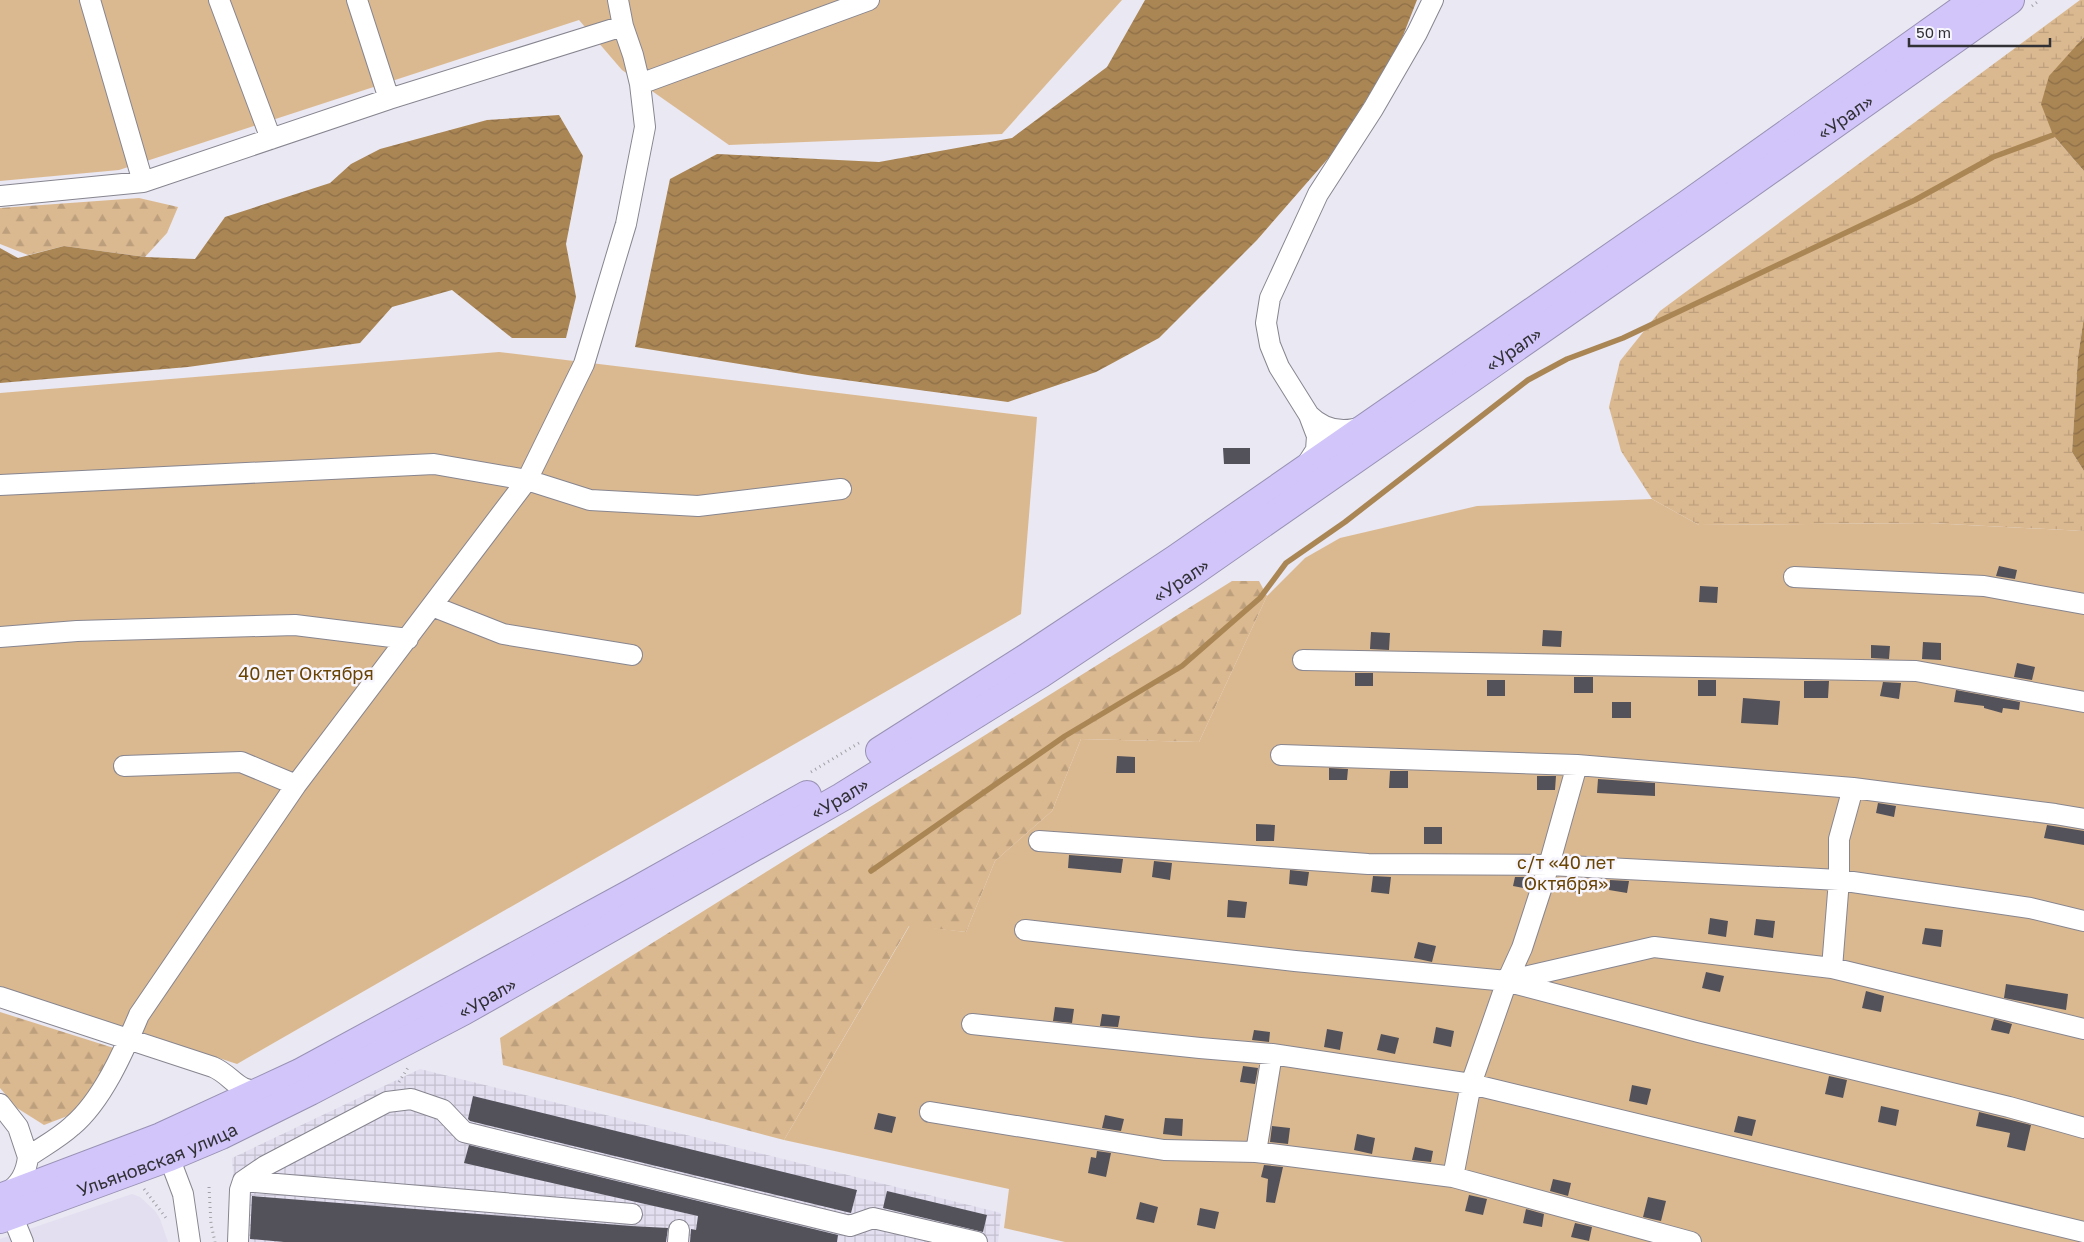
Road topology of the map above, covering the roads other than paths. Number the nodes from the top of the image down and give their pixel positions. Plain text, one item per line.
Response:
1 (90, 0) edge
2 (219, 0) edge
3 (357, 0) edge
4 (618, 0) edge
5 (869, 0) edge
6 (1433, 0) edge
7 (1975, 0) edge
8 (2010, 0) edge
9 (623, 26) junction
10 (640, 84) junction
11 (389, 100) junction
12 (271, 139) junction
13 (143, 182) junction
14 (0, 196) edge
15 (1308, 415) junction
16 (1370, 424) junction
17 (1302, 471) junction
18 (527, 480) junction
19 (0, 485) edge
20 (841, 489) dead end
21 (1794, 577) dead end
22 (2084, 604) edge
23 (432, 606) junction
24 (0, 637) edge
25 (408, 639) junction
26 (632, 655) dead end
27 (1303, 660) dead end
28 (2084, 702) edge
29 (1281, 755) dead end
30 (1577, 765) junction
31 (124, 766) dead end
32 (296, 785) junction
33 (1853, 788) junction
34 (2084, 819) edge
35 (1039, 842) dead end
36 (1549, 865) junction
37 (1839, 880) junction
38 (2084, 921) edge
39 (1025, 930) dead end
40 (1832, 968) junction
41 (1507, 981) junction
42 (0, 997) edge
43 (972, 1024) dead end
44 (2084, 1029) edge
45 (129, 1039) junction
46 (1272, 1054) junction
47 (224, 1074) junction
48 (305, 1082) junction
49 (1471, 1084) junction
50 (265, 1090) junction
51 (0, 1104) edge
52 (218, 1112) junction
53 (930, 1112) dead end
54 (2084, 1128) edge
55 (165, 1147) junction
56 (1256, 1152) junction
57 (33, 1169) junction
58 (1453, 1177) junction
59 (243, 1180) junction
60 (4, 1207) edge
61 (632, 1214) dead end
62 (2084, 1232) edge
63 (849, 1234) edge
64 (23, 1242) edge
65 (190, 1242) edge
66 (238, 1242) edge
67 (977, 1242) edge
68 (1691, 1242) edge

1 - 13 street
2 - 12 street
3 - 11 street
4 - 9 street
5 - 10 street
6 - 15 street
7 - 16 highway, «Урал»
8 - 48 highway, «Урал»
9 - 10 street
9 - 11 street
10 - 18 street
11 - 12 street
12 - 13 street
13 - 14 street
15 - 16 street
15 - 17 street
16 - 17 highway, «Урал»
17 - 48 highway, «Урал»
18 - 19 street
18 - 20 street
18 - 23 street
21 - 22 street
23 - 25 street
23 - 26 street
24 - 25 street
25 - 32 street
27 - 28 street
29 - 30 street
30 - 33 street
30 - 36 street
31 - 32 street
32 - 45 street
33 - 34 street
33 - 37 street
35 - 36 street
36 - 37 street
36 - 41 street
37 - 38 street
37 - 40 street
39 - 41 street
40 - 41 street
40 - 44 street
41 - 49 street
41 - 54 street
42 - 45 street
43 - 46 street
45 - 47 street
45 - 57 street
46 - 49 street
46 - 56 street
47 - 50 street
47 - 52 street
48 - 50 highway, Ульяновская улица
48 - 55 highway, Ульяновская улица
49 - 58 street
49 - 62 street
50 - 52 highway, Ульяновская улица
51 - 57 street
52 - 55 highway, Ульяновская улица
53 - 56 street
55 - 57 highway, Ульяновская улица
55 - 60 highway, Ульяновская улица
55 - 65 street
56 - 58 street
57 - 60 highway, Ульяновская улица
58 - 68 street
59 - 61 street
59 - 63 street
59 - 66 street
60 - 64 street
63 - 67 street

